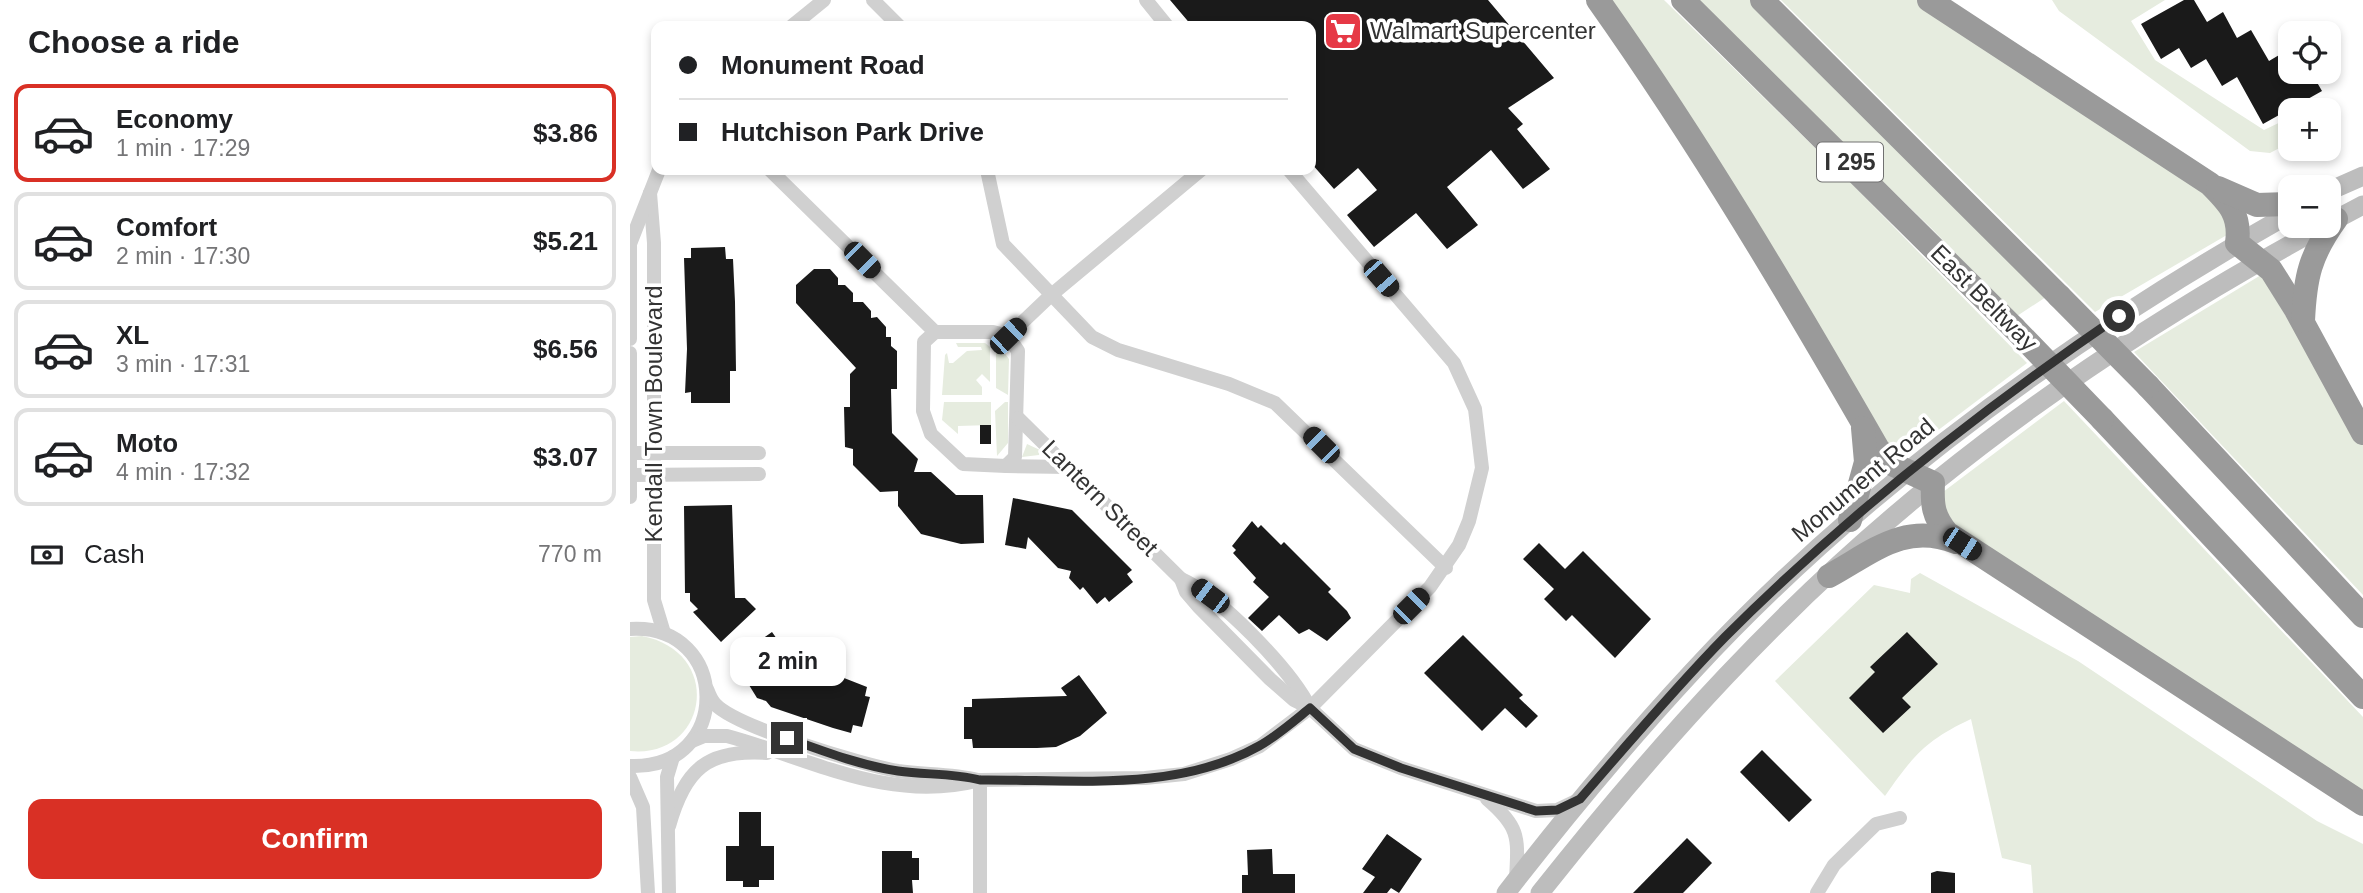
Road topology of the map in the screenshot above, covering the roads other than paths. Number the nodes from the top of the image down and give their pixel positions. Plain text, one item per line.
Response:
1 (824, 0) edge
2 (873, 0) edge
3 (1146, 0) edge
4 (1598, 0) edge
5 (1683, 0) edge
6 (1762, 0) edge
7 (1929, 0) edge
8 (798, 21) edge
9 (894, 21) edge
10 (1163, 21) edge
11 (657, 175) edge
12 (775, 175) edge
13 (988, 175) edge
14 (1195, 175) edge
15 (1293, 175) edge
16 (2363, 176) edge
17 (2210, 184) junction
18 (2341, 186) edge
19 (650, 194) junction
20 (2278, 205) edge
21 (2363, 205) edge
22 (2341, 216) edge
23 (2278, 220) edge
24 (2300, 238) edge
25 (2321, 238) edge
26 (2237, 243) junction
27 (2257, 262) junction
28 (1050, 296) junction
29 (2303, 322) junction
30 (935, 332) junction
31 (1008, 336) junction
32 (630, 339) edge
33 (630, 353) edge
34 (1017, 418) junction
35 (1861, 421) junction
36 (2363, 433) edge
37 (630, 453) edge
38 (759, 453) dead end
39 (654, 454) junction
40 (1006, 466) junction
41 (1069, 467) junction
42 (1908, 471) junction
43 (654, 474) junction
44 (760, 474) dead end
45 (630, 475) edge
46 (1933, 483) junction
47 (630, 497) edge
48 (1850, 520) junction
49 (1962, 544) junction
50 (1446, 568) junction
51 (1829, 576) junction
52 (2363, 616) edge
53 (630, 629) edge
54 (664, 633) junction
55 (707, 690) junction
56 (2363, 697) edge
57 (1310, 708) junction
58 (692, 741) junction
59 (778, 753) junction
60 (673, 757) junction
61 (630, 766) edge
62 (630, 777) edge
63 (980, 780) junction
64 (1478, 792) junction
65 (1580, 799) junction
66 (2363, 804) edge
67 (1900, 818) dead end
68 (669, 826) junction
69 (1511, 887) edge
70 (647, 891) edge
71 (669, 893) edge
72 (980, 893) edge
73 (1540, 893) edge
74 (1817, 893) edge

1 - 8 street
2 - 9 street
3 - 10 street
4 - 35 highway
5 - 56 highway, East Beltway / I 295, bridge
6 - 52 highway, I 295, bridge
7 - 17 highway
11 - 19 street, Kendall Town Boulevard
12 - 30 street
13 - 28 street
14 - 28 street
15 - 50 street
16 - 18 main road
17 - 20 highway
17 - 26 highway
19 - 32 street, Kendall Town Boulevard
19 - 39 street, Kendall Town Boulevard
21 - 22 main road, Monument Road
23 - 26 main road, Monument Road
24 - 27 main road, Monument Road
25 - 29 highway
26 - 27 highway
26 - 42 main road, Monument Road
27 - 29 highway
27 - 46 main road, Monument Road
28 - 31 street
28 - 50 street
29 - 36 highway
30 - 31 street
30 - 40 street, Lantern Street
31 - 34 street, Lantern Street
33 - 37 street, Kendall Town Boulevard
34 - 40 street, Lantern Street
34 - 41 street, Lantern Street
35 - 42 highway
35 - 48 highway
37 - 39 street
37 - 45 street, Kendall Town Boulevard
38 - 39 street
39 - 43 street, Kendall Town Boulevard
40 - 41 street
41 - 57 street, Lantern Street
42 - 46 highway
42 - 48 main road, Monument Road
43 - 44 street
43 - 45 street
43 - 54 street, Kendall Town Boulevard
45 - 47 street, Kendall Town Boulevard
46 - 49 highway
46 - 51 main road, Monument Road
48 - 65 main road, Monument Road
49 - 51 highway
49 - 66 highway
50 - 57 street
51 - 73 main road, Monument Road
53 - 54 street
54 - 55 street
55 - 58 street
55 - 63 street
57 - 63 street
57 - 64 street, Lantern Street
58 - 59 street
58 - 60 street
59 - 63 street
59 - 68 street
60 - 61 street
60 - 68 street
62 - 70 street
63 - 72 street
64 - 65 street, Lantern Street
64 - 69 street
65 - 69 main road, Monument Road
67 - 74 street
68 - 71 street

